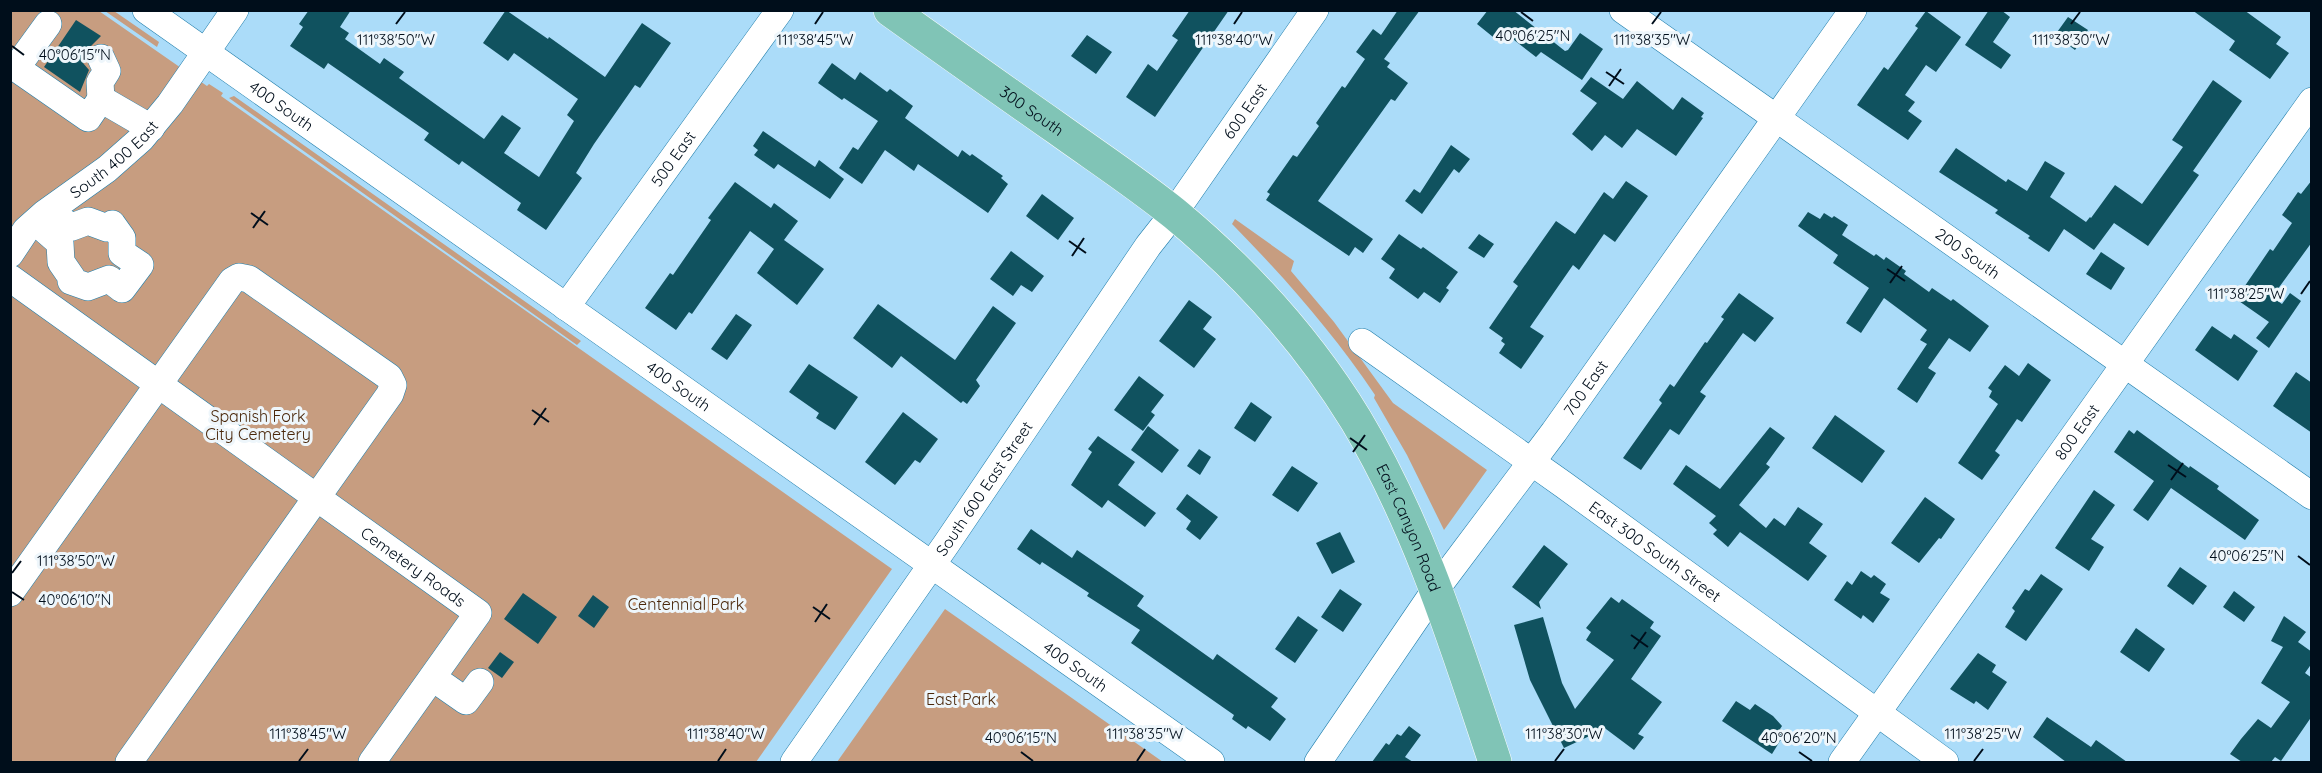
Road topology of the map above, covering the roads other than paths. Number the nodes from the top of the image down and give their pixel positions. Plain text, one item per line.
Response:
1 (146, 10) edge
2 (236, 10) edge
3 (780, 10) edge
4 (890, 10) edge
5 (1316, 10) edge
6 (1623, 10) edge
7 (1853, 10) edge
8 (48, 24) dead end
9 (206, 53) junction
10 (101, 58) dead end
11 (102, 99) junction
12 (2312, 101) edge
13 (1776, 119) junction
14 (151, 128) junction
15 (1174, 213) junction
16 (10, 254) edge
17 (10, 278) edge
18 (566, 307) junction
19 (1362, 342) dead end
20 (2124, 365) junction
21 (160, 384) junction
22 (1532, 462) junction
23 (2312, 496) edge
24 (318, 498) junction
25 (932, 565) junction
26 (1436, 589) junction
27 (10, 593) edge
28 (433, 678) junction
29 (480, 682) dead end
30 (1877, 714) junction
31 (129, 762) edge
32 (372, 762) edge
33 (794, 762) edge
34 (1211, 762) edge
35 (1318, 762) edge
36 (1495, 762) edge
37 (1842, 762) edge
38 (1945, 762) edge

1 - 9 street, 400 South
2 - 9 street, South 400 East
3 - 18 street, 500 East
4 - 15 main road, 300 South
5 - 15 street, 600 East
6 - 13 street, 200 South
7 - 13 street, 700 East
8 - 11 street
9 - 14 street, South 400 East
9 - 18 street, 400 South
10 - 11 street
11 - 14 street
12 - 20 street, 800 East
13 - 20 street, 200 South
13 - 22 street, 700 East
14 - 16 street, South 400 East
15 - 25 street, South 600 East Street
15 - 26 main road, East Canyon Road
17 - 21 street, Cemetery Roads
18 - 25 street, 400 South
19 - 22 street, East 300 South Street
20 - 23 street, 200 South
20 - 30 street, 800 East
21 - 24 street, Cemetery Roads
21 - 24 street
21 - 27 street
22 - 26 street, 700 East
22 - 30 street, East 300 South Street
24 - 28 street, Cemetery Roads
24 - 31 street
25 - 33 street, South 600 East Street
25 - 34 street, 400 South
26 - 35 street, 700 East
26 - 36 main road, East Canyon Road
28 - 29 street
28 - 32 street, Cemetery Roads
30 - 37 street, 800 East
30 - 38 street, East 300 South Street

